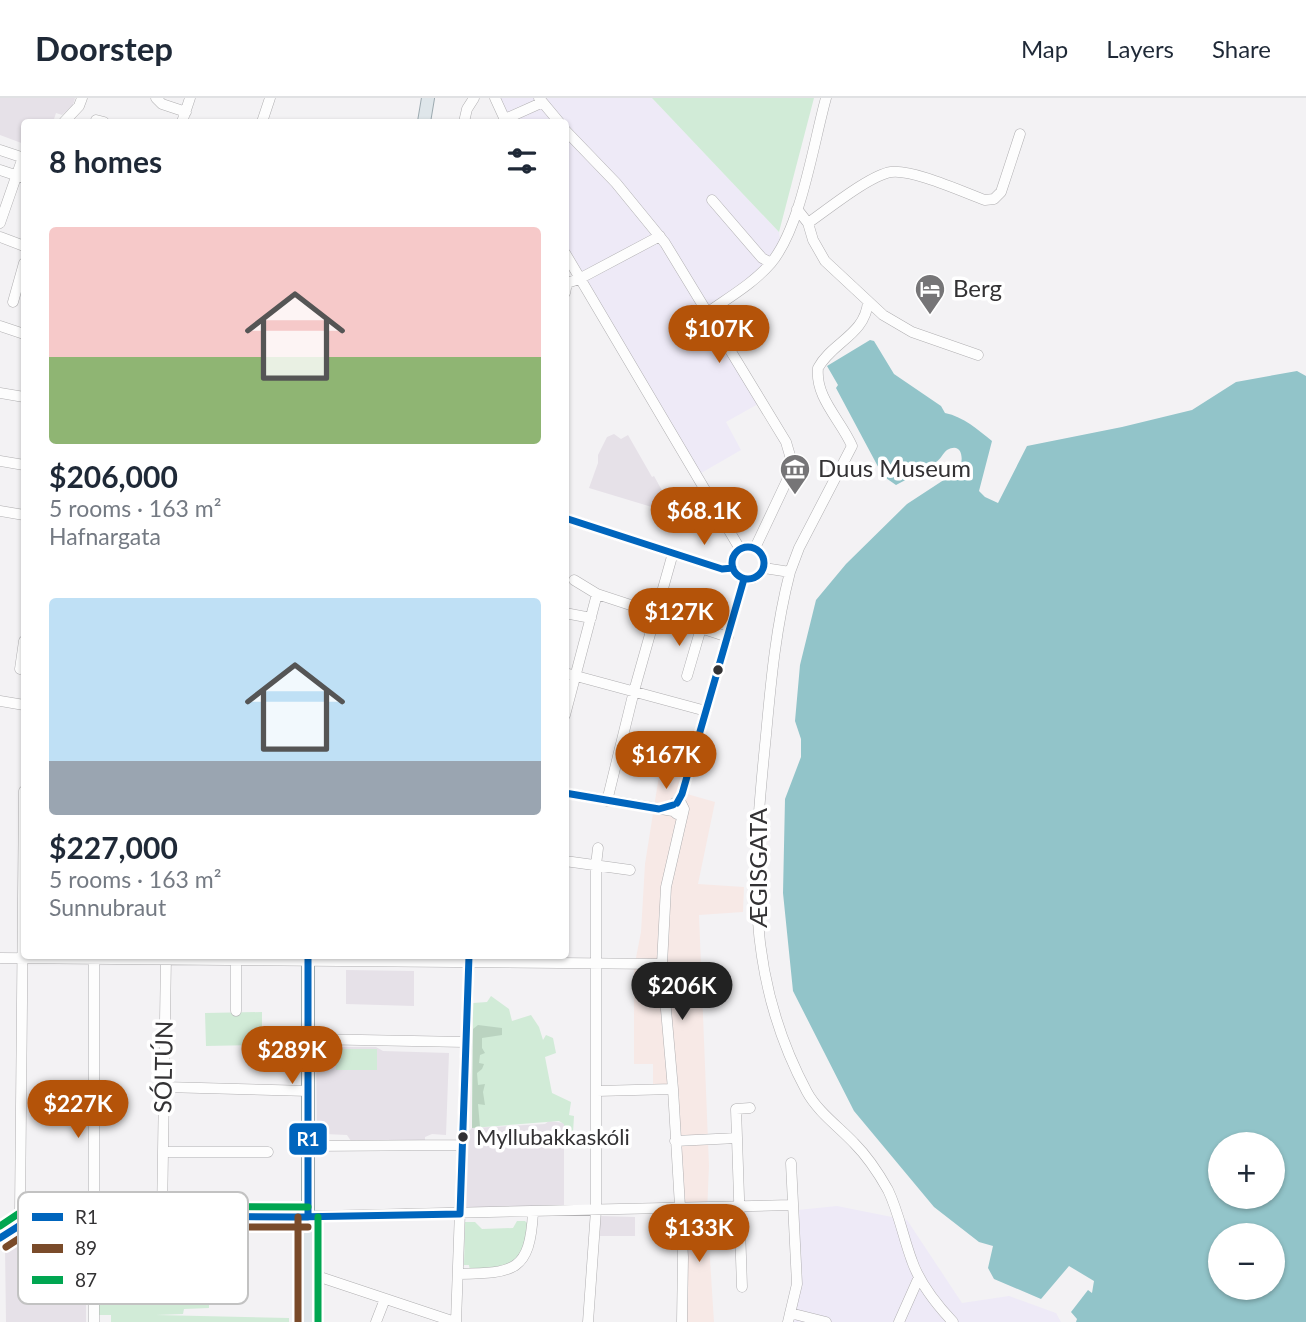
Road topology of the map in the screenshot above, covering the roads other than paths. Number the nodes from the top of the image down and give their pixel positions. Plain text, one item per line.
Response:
1 (82, 98) edge
2 (156, 98) edge
3 (190, 98) edge
4 (270, 98) edge
5 (428, 98) edge
6 (474, 98) edge
7 (495, 98) edge
8 (826, 98) edge
9 (540, 101) edge
10 (186, 112) junction
11 (67, 119) edge
12 (183, 119) edge
13 (263, 119) edge
14 (424, 119) edge
15 (465, 119) edge
16 (505, 119) edge
17 (509, 119) edge
18 (556, 119) edge
19 (569, 134) edge
20 (1020, 134) dead end
21 (0, 150) edge
22 (21, 156) edge
23 (0, 170) edge
24 (21, 177) edge
25 (712, 200) dead end
26 (797, 209) junction
27 (0, 223) edge
28 (808, 223) junction
29 (660, 236) junction
30 (0, 237) edge
31 (21, 245) edge
32 (569, 260) edge
33 (771, 263) junction
34 (21, 274) edge
35 (579, 279) junction
36 (569, 282) edge
37 (13, 302) dead end
38 (868, 302) junction
39 (707, 313) junction
40 (0, 326) edge
41 (21, 333) edge
42 (978, 355) dead end
43 (0, 393) edge
44 (21, 396) edge
45 (0, 460) edge
46 (21, 464) edge
47 (0, 511) edge
48 (21, 514) edge
49 (569, 519) edge
50 (755, 548) junction
51 (740, 550) junction
52 (673, 553) junction
53 (733, 568) junction
54 (764, 568) junction
55 (790, 572) junction
56 (744, 579) junction
57 (574, 580) dead end
58 (597, 594) junction
59 (656, 613) junction
60 (569, 614) edge
61 (591, 618) junction
62 (701, 628) junction
63 (728, 637) junction
64 (21, 662) edge
65 (20, 669) dead end
66 (571, 674) edge
67 (687, 676) dead end
68 (634, 691) junction
69 (0, 701) edge
70 (21, 704) edge
71 (706, 711) junction
72 (569, 794) edge
73 (607, 801) junction
74 (678, 806) junction
75 (598, 848) dead end
76 (569, 862) edge
77 (596, 865) junction
78 (631, 870) dead end
79 (0, 958) edge
80 (21, 958) edge
81 (22, 959) edge
82 (94, 959) edge
83 (166, 959) edge
84 (236, 959) edge
85 (308, 959) edge
86 (469, 959) edge
87 (560, 959) edge
88 (597, 963) junction
89 (662, 964) junction
90 (236, 1012) dead end
91 (309, 1039) junction
92 (466, 1042) junction
93 (164, 1087) junction
94 (673, 1088) junction
95 (309, 1091) junction
96 (597, 1091) junction
97 (750, 1108) dead end
98 (737, 1138) junction
99 (675, 1140) junction
100 (461, 1145) junction
101 (308, 1146) junction
102 (163, 1152) junction
103 (268, 1152) dead end
104 (790, 1163) dead end
105 (20, 1192) edge
106 (93, 1192) edge
107 (162, 1192) edge
108 (791, 1205) junction
109 (739, 1206) junction
110 (680, 1208) junction
111 (596, 1210) junction
112 (533, 1212) junction
113 (460, 1214) junction
114 (248, 1217) edge
115 (308, 1217) junction
116 (18, 1227) edge
117 (0, 1238) edge
118 (459, 1274) junction
119 (308, 1275) junction
120 (919, 1277) junction
121 (742, 1287) dead end
122 (385, 1299) junction
123 (94, 1304) edge
124 (789, 1317) edge
125 (94, 1322) edge
126 (309, 1322) edge
127 (376, 1322) edge
128 (456, 1322) edge
129 (588, 1322) edge
130 (682, 1322) edge
131 (826, 1322) edge
132 (899, 1322) edge
133 (953, 1322) edge

1 - 11 street
2 - 10 street
3 - 10 street
4 - 13 street
5 - 14 main road
6 - 15 street
7 - 16 street
8 - 26 street
9 - 17 street
9 - 18 street
10 - 12 street
19 - 29 street
20 - 28 street
21 - 22 street
23 - 24 street
24 - 27 street
25 - 33 street
26 - 28 street
26 - 33 street
28 - 38 street
29 - 35 street
29 - 39 street
30 - 31 street
32 - 35 street
33 - 39 street
34 - 37 street
35 - 36 street
35 - 51 street
38 - 42 street
38 - 55 street, ÆGISGATA
39 - 50 street
40 - 41 street
43 - 44 street
45 - 46 street
47 - 48 street
49 - 52 street
50 - 51 street
50 - 54 street
51 - 53 street
52 - 53 street
52 - 59 street
53 - 56 street
54 - 55 street
54 - 56 street
55 - 120 street, ÆGISGATA
56 - 63 street
57 - 58 street
58 - 59 street
58 - 61 street
59 - 62 street
59 - 68 street
60 - 61 street
61 - 66 street
62 - 63 street
62 - 67 street
63 - 71 street
64 - 65 street
66 - 68 street
68 - 71 street
68 - 73 street
69 - 70 street
71 - 74 street
72 - 73 street
73 - 74 street
74 - 89 street
75 - 77 street
76 - 77 street
77 - 78 street
77 - 88 street
79 - 80 street
81 - 105 street
82 - 106 street
83 - 93 street, SÓLTÚN
84 - 90 street
85 - 91 main road
86 - 87 street
86 - 92 street
87 - 88 street
88 - 89 street
88 - 96 street
89 - 94 street
91 - 92 street
91 - 95 main road
92 - 100 street
93 - 95 street
93 - 102 street, SÓLTÚN
94 - 96 street
94 - 99 street
95 - 101 main road
96 - 111 street
97 - 98 street
98 - 99 street
98 - 109 street
99 - 110 street
100 - 101 street
100 - 113 street
101 - 115 main road
102 - 103 street
102 - 107 street, SÓLTÚN
104 - 108 street
108 - 109 street
108 - 124 street
109 - 110 street
109 - 121 street
110 - 111 street
110 - 130 street
111 - 112 street
111 - 129 street
112 - 113 street
112 - 118 street
113 - 115 street
113 - 118 street
114 - 115 street
115 - 119 main road
116 - 117 street
118 - 128 street
119 - 122 street
119 - 126 main road
120 - 132 street
120 - 133 street, ÆGISGATA
122 - 127 street
122 - 128 street
123 - 125 street
124 - 131 street

